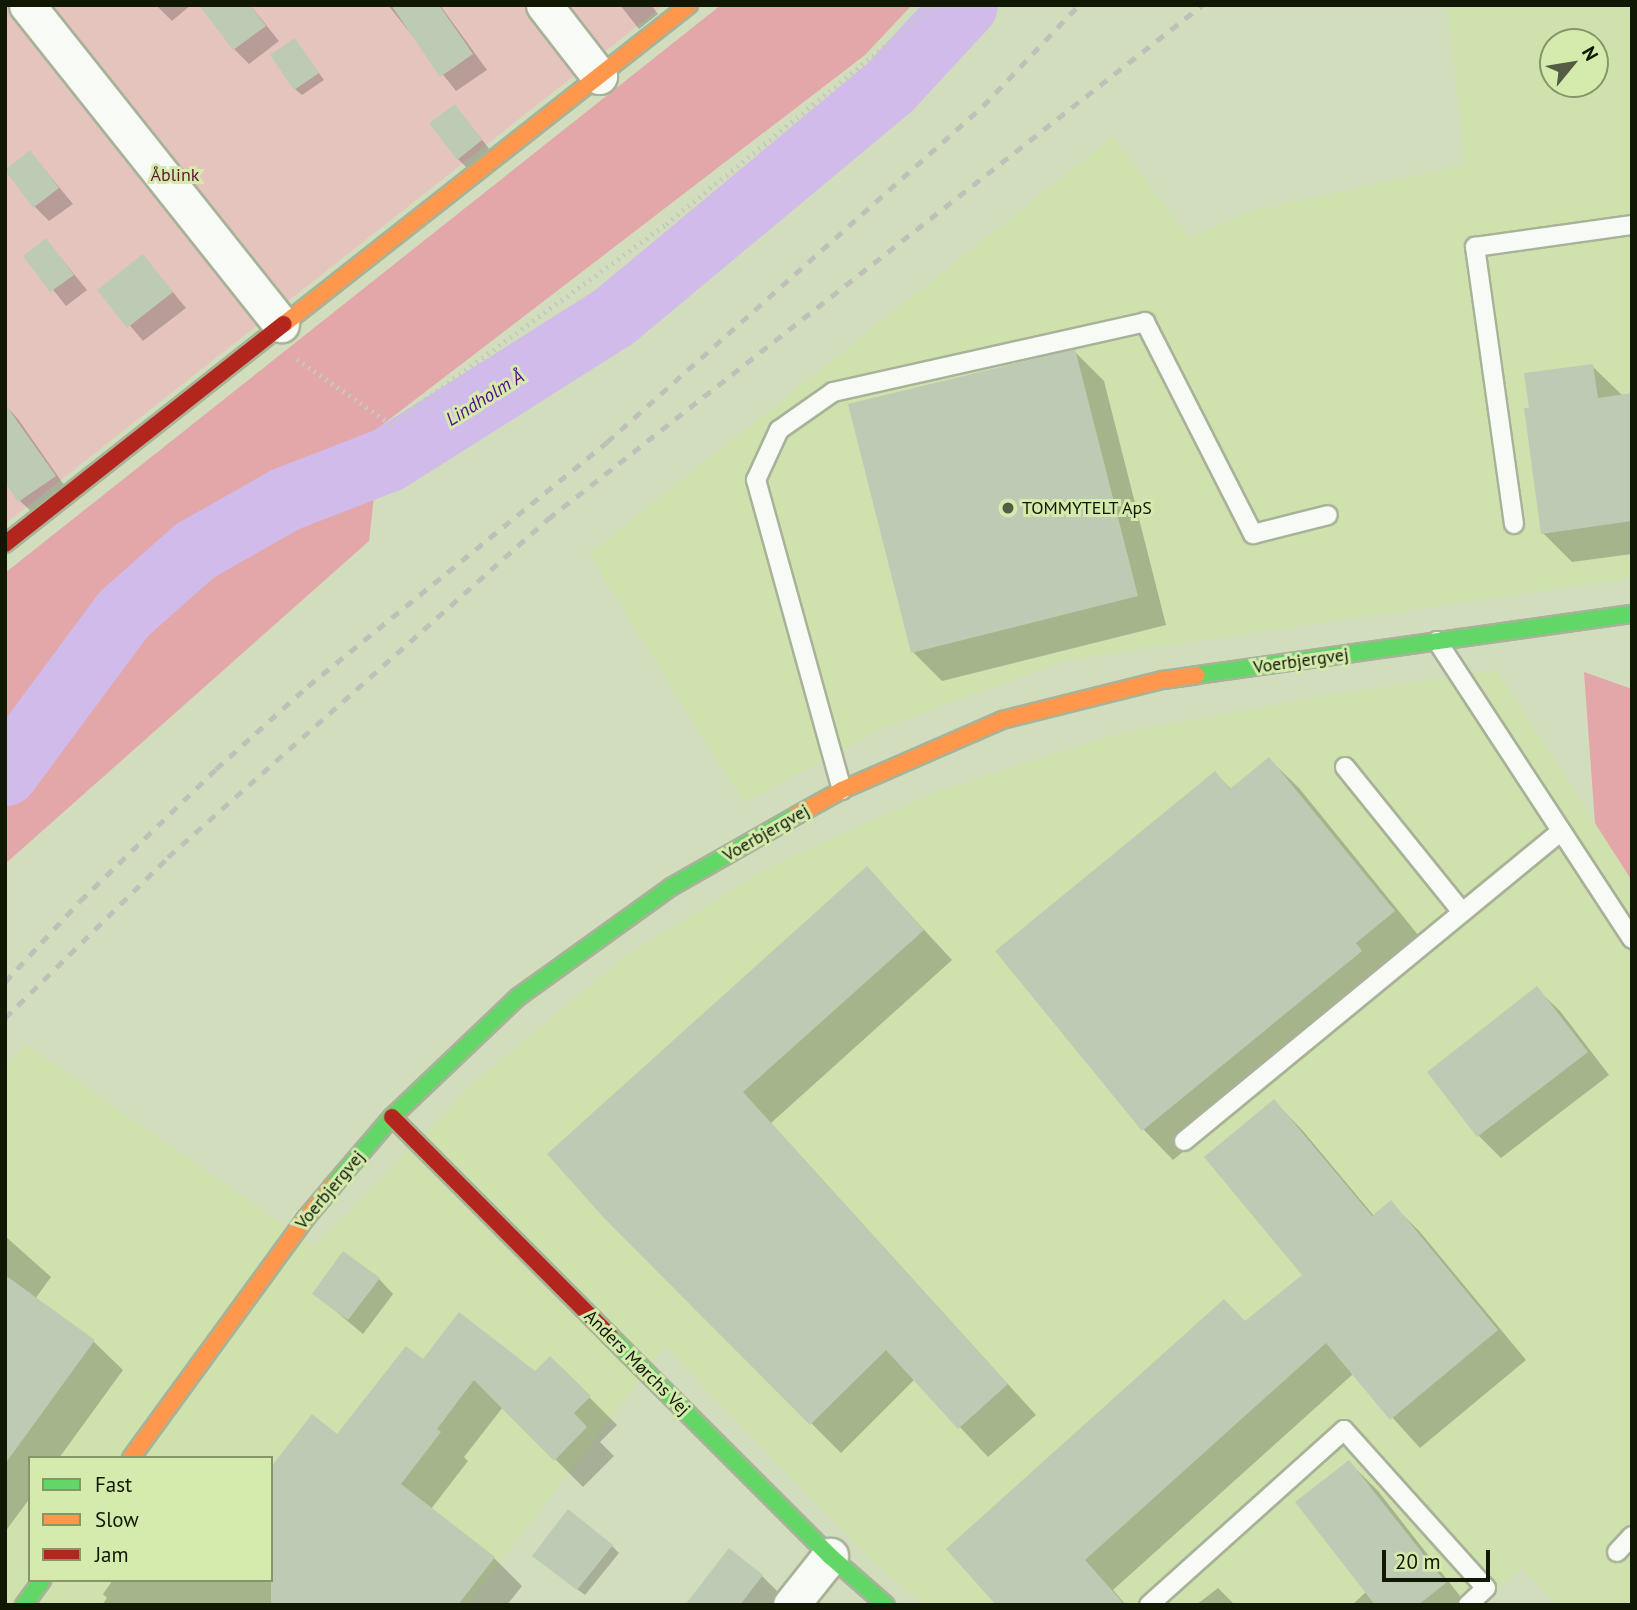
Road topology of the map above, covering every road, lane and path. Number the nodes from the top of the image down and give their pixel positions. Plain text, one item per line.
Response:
1 (27, 5) edge
2 (544, 5) edge
3 (689, 5) edge
4 (935, 5) edge
5 (599, 76) junction
6 (1632, 225) edge
7 (273, 331) junction
8 (1328, 516) dead end
9 (1514, 524) dead end
10 (5, 544) edge
11 (1632, 614) edge
12 (1437, 642) junction
13 (1345, 767) dead end
14 (842, 790) junction
15 (1561, 831) junction
16 (1462, 912) junction
17 (1632, 939) edge
18 (392, 1117) junction
19 (1184, 1141) dead end
20 (132, 1456) edge
21 (1632, 1536) edge
22 (1617, 1552) dead end
23 (830, 1556) junction
24 (41, 1582) edge
25 (24, 1605) edge
26 (791, 1605) edge
27 (886, 1605) edge
28 (1149, 1605) edge
29 (1468, 1605) edge

1 - 7 street
2 - 5 street
3 - 5 street
4 - 7 path
5 - 7 street
6 - 9 lane
7 - 10 street
8 - 14 lane
11 - 12 street, Voerbjergvej
12 - 14 street, Voerbjergvej
12 - 15 lane
13 - 16 lane
14 - 18 street, Voerbjergvej
15 - 16 lane
15 - 17 lane
16 - 19 lane
18 - 20 street, Voerbjergvej
18 - 23 street, Anders Mørchs Vej
21 - 22 lane
23 - 26 street
23 - 27 street, Anders Mørchs Vej
24 - 25 street
28 - 29 lane

